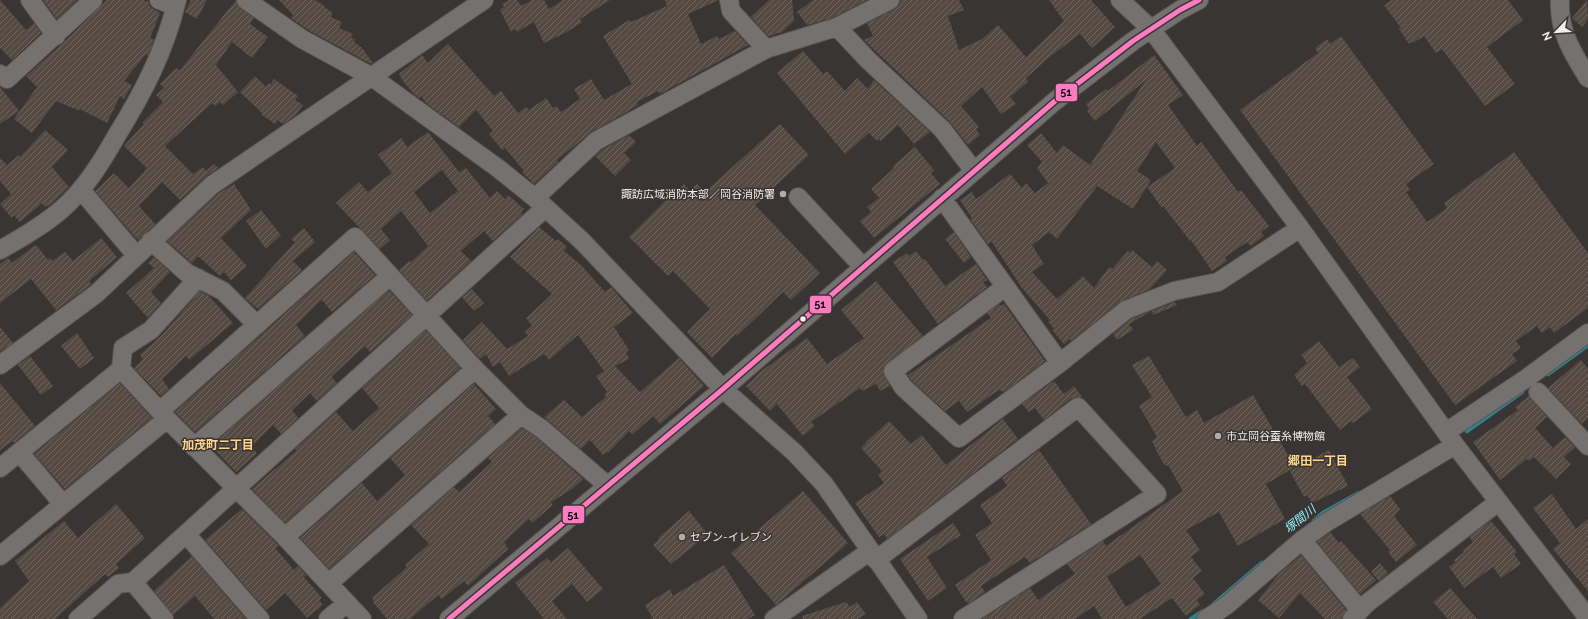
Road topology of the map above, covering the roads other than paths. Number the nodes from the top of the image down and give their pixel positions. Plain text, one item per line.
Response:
1 (30, 0) edge
2 (93, 0) edge
3 (246, 0) edge
4 (484, 0) edge
5 (729, 0) edge
6 (890, 0) edge
7 (1120, 0) edge
8 (1199, 0) edge
9 (1560, 0) edge
10 (171, 2) edge
11 (1140, 7) edge
12 (837, 27) junction
13 (1151, 29) junction
14 (56, 36) junction
15 (766, 49) junction
16 (0, 74) edge
17 (372, 77) junction
18 (1588, 78) edge
19 (974, 171) junction
20 (81, 190) junction
21 (798, 197) dead end
22 (942, 198) junction
23 (540, 203) junction
24 (1300, 228) junction
25 (151, 241) junction
26 (0, 250) edge
27 (136, 255) junction
28 (862, 268) junction
29 (390, 276) junction
30 (198, 278) junction
31 (1005, 287) junction
32 (427, 316) junction
33 (257, 325) junction
34 (1588, 334) edge
35 (1060, 363) junction
36 (0, 365) edge
37 (121, 369) junction
38 (475, 369) junction
39 (723, 389) junction
40 (1538, 392) dead end
41 (164, 415) junction
42 (522, 415) junction
43 (1451, 438) junction
44 (1588, 446) edge
45 (194, 447) junction
46 (19, 452) junction
47 (0, 468) edge
48 (608, 486) junction
49 (236, 489) junction
50 (1498, 502) junction
51 (63, 504) junction
52 (186, 534) junction
53 (285, 537) junction
54 (1302, 540) junction
55 (0, 556) edge
56 (873, 556) junction
57 (132, 582) junction
58 (329, 583) junction
59 (347, 603) junction
60 (1356, 615) edge
61 (1588, 618) edge
62 (78, 619) edge
63 (164, 619) edge
64 (260, 619) edge
65 (328, 619) edge
66 (362, 619) edge
67 (449, 619) edge
68 (774, 619) edge
69 (918, 619) edge
70 (963, 619) edge
71 (1206, 619) edge

1 - 14 street
2 - 14 street
3 - 17 street
4 - 17 street
5 - 15 street
6 - 12 street
7 - 11 street
8 - 13 street
9 - 18 street
10 - 20 street
11 - 13 street
12 - 15 street
12 - 19 street
13 - 19 street
13 - 24 street
14 - 16 street
15 - 23 street
17 - 23 street
17 - 25 street
19 - 22 street
20 - 26 street
20 - 27 street
21 - 28 street
22 - 28 street
22 - 31 street
23 - 32 street
23 - 39 street
24 - 35 street
24 - 43 street
25 - 27 street
25 - 30 street
27 - 36 street
28 - 39 street
29 - 32 street
29 - 33 street
29 - 45 street
30 - 33 street
30 - 37 street
31 - 35 street
31 - 35 street
32 - 38 street
32 - 49 street
33 - 41 street
34 - 43 street
37 - 41 street
37 - 46 street
38 - 42 street
38 - 53 street
39 - 48 street
39 - 56 street
40 - 44 street
41 - 45 street
41 - 51 street
42 - 48 street
42 - 58 street
43 - 50 street
43 - 54 street
45 - 49 street
46 - 47 street
46 - 51 street
48 - 67 street
49 - 52 street
49 - 53 street
50 - 60 street
50 - 61 street
51 - 55 street
52 - 57 street
52 - 64 street
53 - 58 street
54 - 60 street
54 - 71 street
56 - 68 street
56 - 69 street
56 - 70 street
57 - 62 street
57 - 63 street
58 - 59 street
59 - 65 street
59 - 66 street

